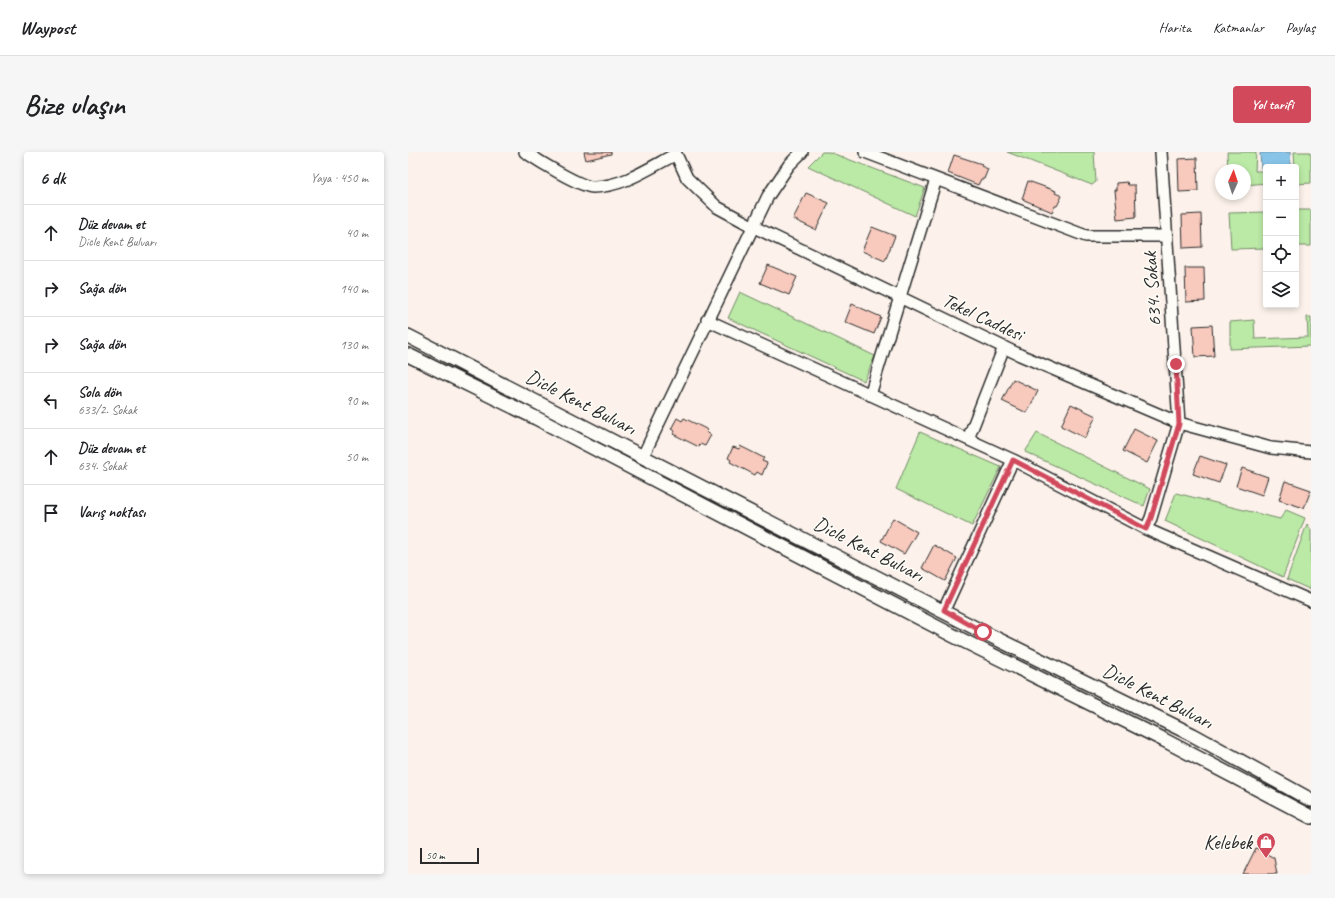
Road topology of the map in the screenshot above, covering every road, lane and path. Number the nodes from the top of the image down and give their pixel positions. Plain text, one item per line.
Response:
1 (525, 152) edge
2 (802, 152) edge
3 (865, 152) edge
4 (1161, 152) edge
5 (675, 153) edge
6 (936, 179) junction
7 (754, 227) junction
8 (1166, 236) junction
9 (899, 297) junction
10 (707, 320) junction
11 (408, 336) edge
12 (1004, 347) junction
13 (408, 355) edge
14 (870, 395) junction
15 (1179, 424) junction
16 (968, 439) junction
17 (1311, 452) edge
18 (643, 456) junction
19 (1013, 460) junction
20 (1146, 529) junction
21 (1311, 601) edge
22 (944, 610) junction
23 (1311, 800) edge
24 (1311, 816) edge

1 - 5 street
2 - 7 street
3 - 6 street
4 - 8 street, 634. Sokak
5 - 7 street, Tekel Caddesi
6 - 8 street
6 - 9 street
7 - 9 street, Tekel Caddesi
7 - 10 street
8 - 15 street, 634. Sokak
9 - 12 street, Tekel Caddesi
9 - 14 street
10 - 14 street
10 - 18 street
11 - 18 main road, Dicle Kent Bulvarı
12 - 15 street, Tekel Caddesi
12 - 16 street
13 - 24 main road, Dicle Kent Bulvarı
14 - 16 street
15 - 17 street, Tekel Caddesi
15 - 20 street
16 - 19 street
18 - 22 main road, Dicle Kent Bulvarı
19 - 20 street
19 - 22 street
20 - 21 street
22 - 23 main road, Dicle Kent Bulvarı

